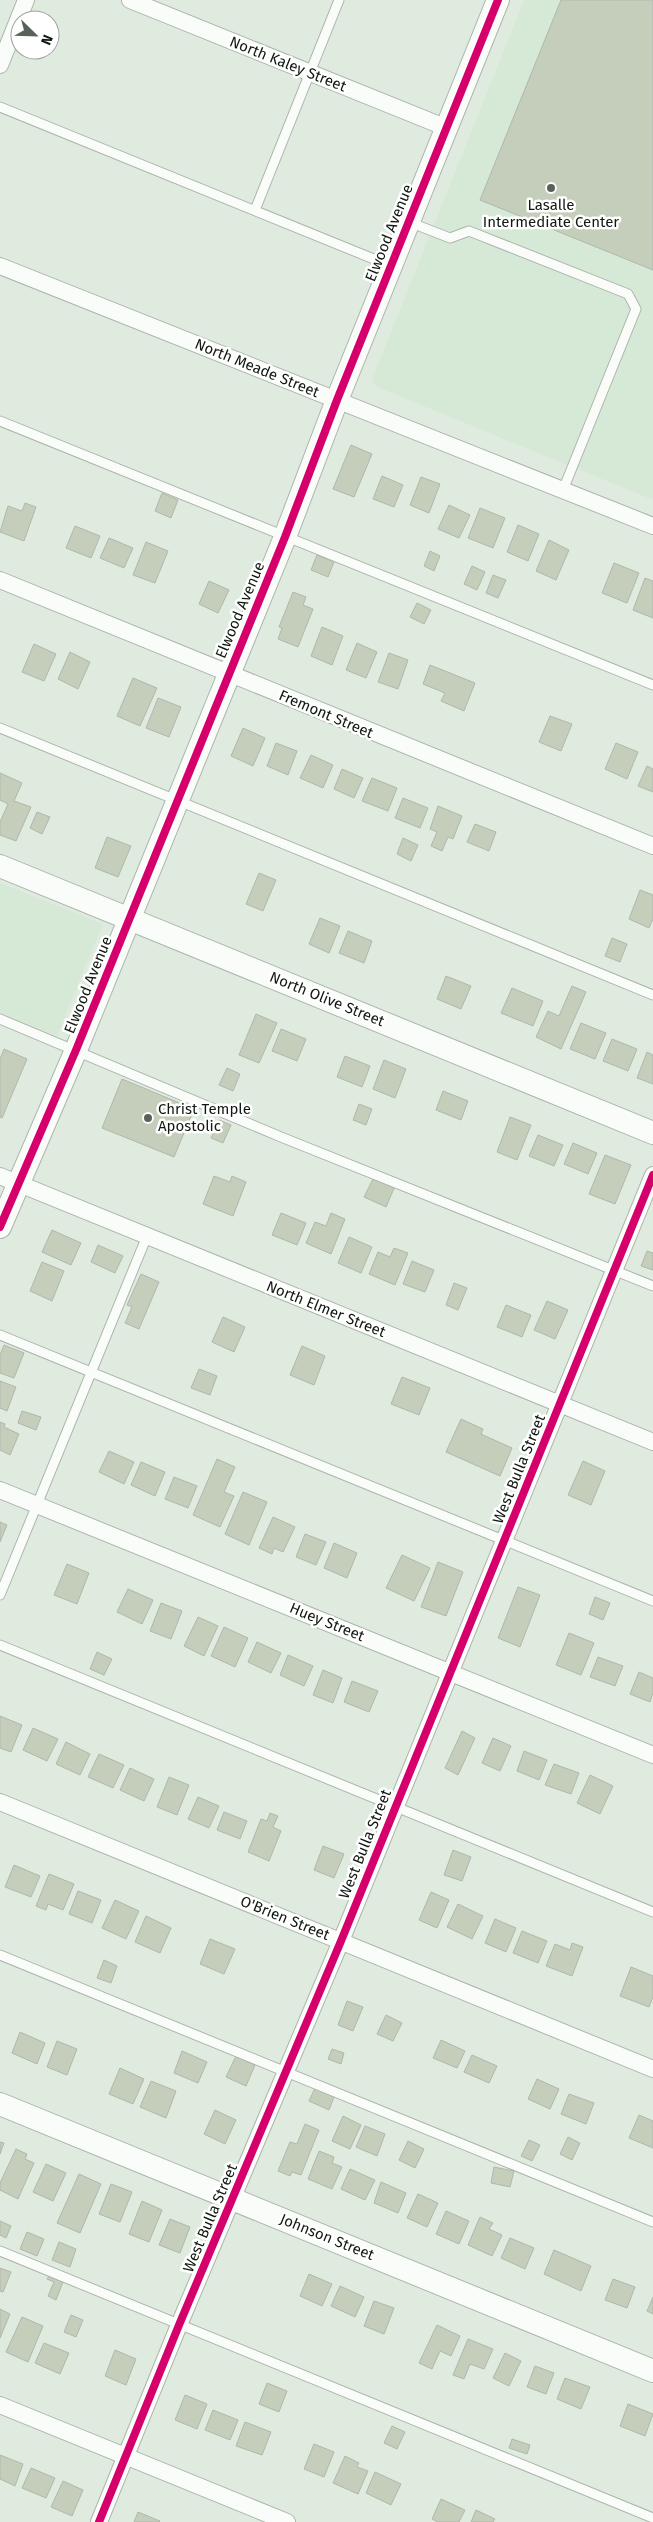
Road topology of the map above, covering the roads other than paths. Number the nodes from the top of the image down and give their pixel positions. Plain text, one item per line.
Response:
1 (26, 0) edge
2 (130, 0) edge
3 (339, 0) edge
4 (498, 0) edge
5 (0, 65) edge
6 (310, 73) junction
7 (0, 107) edge
8 (446, 128) junction
9 (254, 210) junction
10 (409, 222) junction
11 (0, 266) edge
12 (391, 266) junction
13 (337, 400) junction
14 (0, 421) edge
15 (563, 490) junction
16 (653, 526) edge
17 (285, 537) junction
18 (0, 580) edge
19 (228, 673) junction
20 (653, 685) edge
21 (0, 728) edge
22 (178, 800) junction
23 (653, 846) edge
24 (0, 866) edge
25 (130, 918) junction
26 (653, 995) edge
27 (0, 1019) edge
28 (76, 1050) junction
29 (653, 1133) edge
30 (653, 1175) edge
31 (9, 1180) edge
32 (0, 1227) edge
33 (147, 1236) junction
34 (614, 1270) junction
35 (653, 1286) edge
36 (0, 1335) edge
37 (92, 1373) junction
38 (561, 1404) junction
39 (653, 1442) edge
40 (0, 1490) edge
41 (37, 1505) junction
42 (504, 1541) junction
43 (0, 1595) edge
44 (653, 1601) edge
45 (0, 1645) edge
46 (450, 1671) junction
47 (653, 1755) edge
48 (0, 1802) edge
49 (395, 1806) junction
50 (653, 1912) edge
51 (342, 1940) junction
52 (0, 1955) edge
53 (653, 2069) edge
54 (287, 2071) junction
55 (0, 2104) edge
56 (234, 2199) junction
57 (653, 2222) edge
58 (0, 2251) edge
59 (179, 2325) junction
60 (653, 2371) edge
61 (0, 2405) edge
62 (126, 2456) junction
63 (653, 2518) edge
64 (99, 2522) edge
65 (287, 2522) edge

1 - 5 street
2 - 6 street, North Kaley Street
3 - 6 lane
4 - 8 street, Elwood Avenue
6 - 8 street, North Kaley Street
6 - 9 lane
7 - 9 lane
8 - 10 street, Elwood Avenue
9 - 12 lane
10 - 12 street, Elwood Avenue
10 - 15 lane
11 - 13 street, North Meade Street
12 - 13 street, Elwood Avenue
13 - 15 street, North Meade Street
13 - 17 street, Elwood Avenue
14 - 17 lane
15 - 16 street, North Meade Street
17 - 19 street, Elwood Avenue
17 - 20 lane
18 - 19 street, Fremont Street
19 - 22 street, Elwood Avenue
19 - 23 street, Fremont Street
21 - 22 lane
22 - 25 street, Elwood Avenue
22 - 26 lane
24 - 25 street, North Olive Street
25 - 28 street, Elwood Avenue
25 - 29 street, North Olive Street
27 - 28 lane
28 - 31 street, Elwood Avenue
28 - 34 lane
30 - 34 street, West Bulla Street
31 - 32 street, Elwood Avenue
31 - 33 street, North Elmer Street
33 - 37 lane
33 - 38 street, North Elmer Street
34 - 35 lane
34 - 38 street, West Bulla Street
36 - 37 lane
37 - 41 lane
37 - 42 lane
38 - 39 street, North Elmer Street
38 - 42 street, West Bulla Street
40 - 41 street, Huey Street
41 - 43 lane
41 - 46 street, Huey Street
42 - 44 lane
42 - 46 street, West Bulla Street
45 - 49 lane
46 - 47 street, Huey Street
46 - 49 street, West Bulla Street
48 - 51 street, O'Brien Street
49 - 50 lane
49 - 51 street, West Bulla Street
51 - 53 street, O'Brien Street
51 - 54 street, West Bulla Street
52 - 54 lane
54 - 56 street, West Bulla Street
54 - 57 lane
55 - 56 street, Johnson Street
56 - 59 street, West Bulla Street
56 - 60 street, Johnson Street
58 - 59 lane
59 - 62 street, West Bulla Street
59 - 63 lane
61 - 62 street
62 - 64 street, West Bulla Street
62 - 65 street

